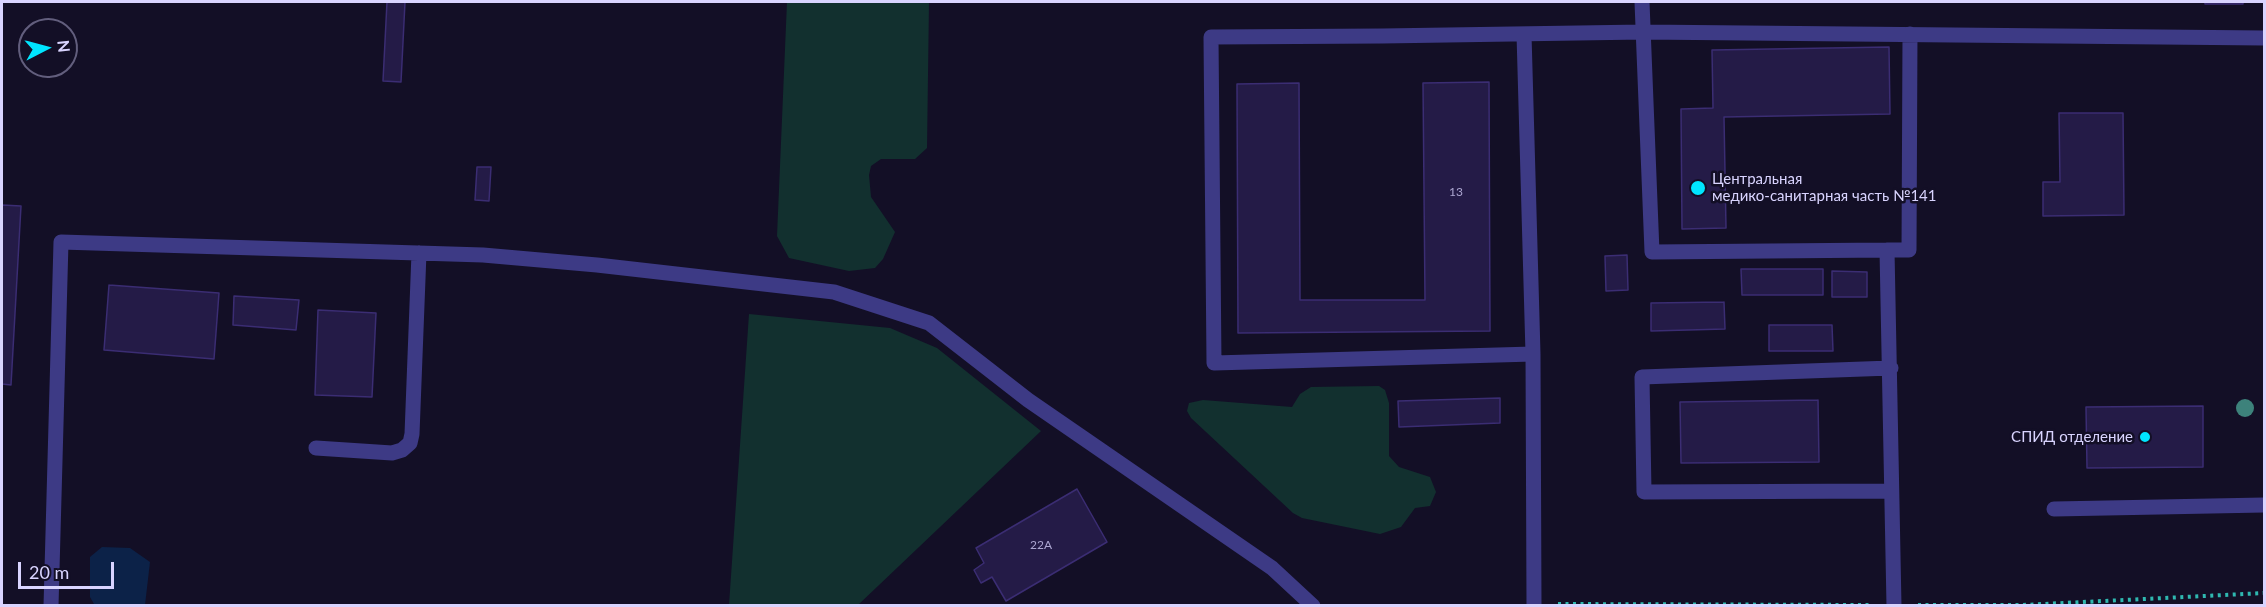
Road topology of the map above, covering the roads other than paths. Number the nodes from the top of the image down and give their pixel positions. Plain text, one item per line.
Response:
1 (1642, 2) edge
2 (1643, 32) junction
3 (1524, 34) junction
4 (1910, 34) junction
5 (2265, 38) edge
6 (1887, 250) junction
7 (419, 253) junction
8 (1533, 354) junction
9 (1891, 368) junction
10 (316, 448) dead end
11 (1891, 491) junction
12 (2265, 505) edge
13 (2054, 508) dead end
14 (51, 606) edge
15 (1313, 606) edge
16 (1534, 606) edge
17 (1894, 606) edge

1 - 2 lane
2 - 3 lane
2 - 4 lane
2 - 6 lane
3 - 8 lane
3 - 8 lane
4 - 5 lane
4 - 6 lane
6 - 9 lane
7 - 10 lane
7 - 14 lane
7 - 15 lane
8 - 16 lane
9 - 11 lane
9 - 11 lane
11 - 17 lane
12 - 13 lane

